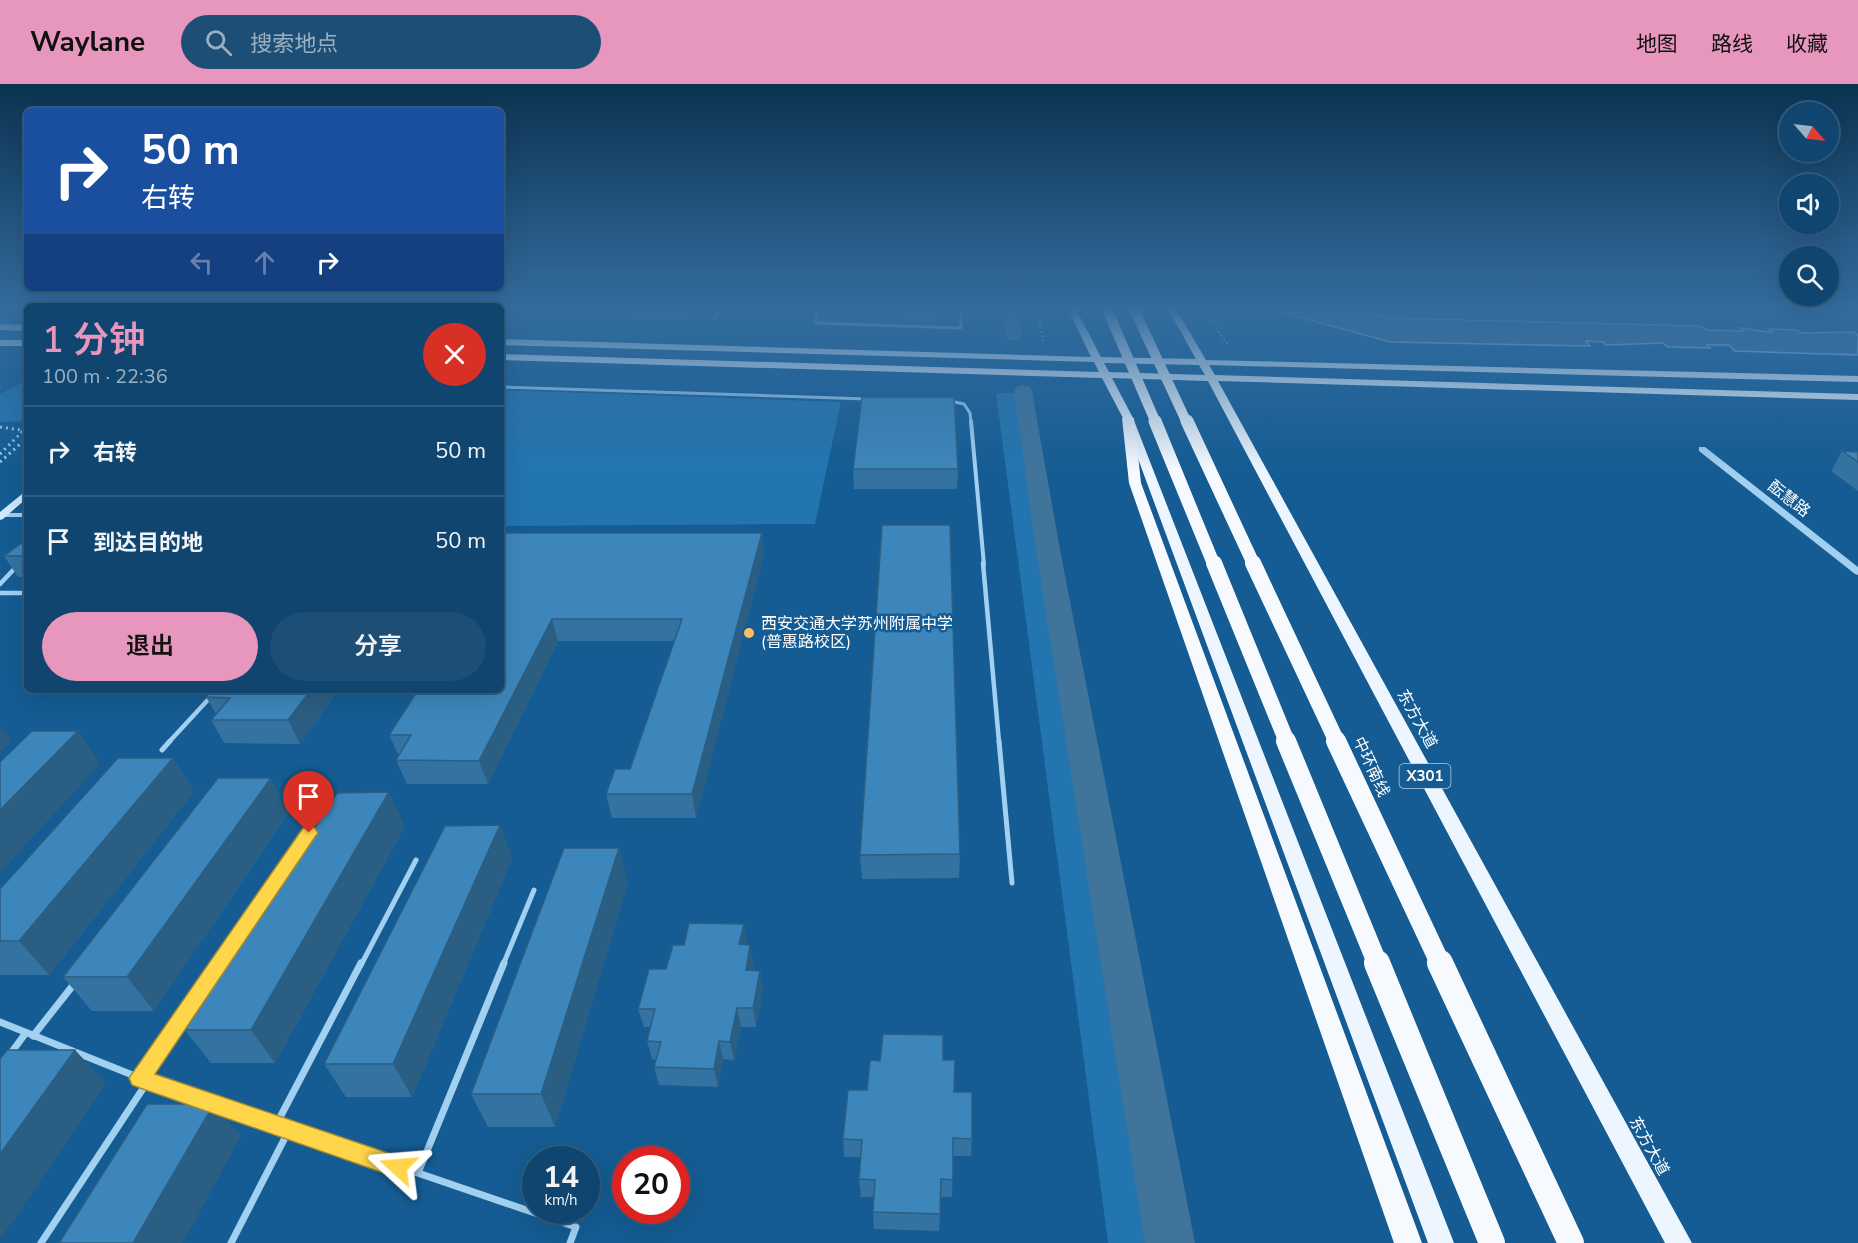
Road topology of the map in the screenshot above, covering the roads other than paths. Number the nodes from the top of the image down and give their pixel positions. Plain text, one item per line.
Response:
1 (695, 363) edge
2 (1098, 363) edge
3 (1130, 363) edge
4 (1159, 363) edge
5 (1202, 363) edge
6 (1243, 363) edge
7 (1107, 376) junction
8 (1212, 379) junction
9 (1858, 379) edge
10 (504, 387) edge
11 (1858, 397) edge
12 (871, 399) edge
13 (942, 401) edge
14 (1128, 418) junction
15 (1701, 449) dead end
16 (24, 496) edge
17 (24, 515) edge
18 (1, 516) edge
19 (20, 564) edge
20 (1858, 572) edge
21 (0, 584) edge
22 (0, 593) edge
23 (24, 593) edge
24 (214, 693) edge
25 (162, 750) dead end
26 (309, 833) edge
27 (416, 860) dead end
28 (1012, 883) dead end
29 (534, 890) dead end
30 (76, 981) edge
31 (0, 1022) edge
32 (29, 1035) junction
33 (6, 1058) edge
34 (140, 1078) junction
35 (148, 1081) junction
36 (276, 1125) junction
37 (289, 1130) junction
38 (417, 1173) junction
39 (41, 1243) edge
40 (231, 1243) edge
41 (570, 1243) edge
42 (1408, 1243) edge
43 (1441, 1243) edge
44 (1492, 1243) edge
45 (1571, 1243) edge
46 (1679, 1243) edge

1 - 7 main road
2 - 7 main road
3 - 44 highway, bridge
4 - 45 highway, 中环南线, bridge
5 - 8 main road, 东方大道 / X301
6 - 9 main road
7 - 8 main road
7 - 14 main road
8 - 11 main road
8 - 46 main road, 东方大道 / X301
10 - 12 lane
13 - 28 lane
14 - 42 highway
14 - 43 main road
15 - 20 street, 酝慧路
16 - 18 main road
17 - 18 lane
19 - 21 lane
22 - 23 lane
24 - 25 lane
26 - 34 lane
27 - 36 lane
29 - 38 lane
30 - 32 lane
31 - 32 lane
32 - 33 lane
32 - 34 lane
34 - 35 lane
35 - 36 lane
35 - 39 lane
36 - 37 lane
37 - 38 lane
37 - 40 lane
38 - 41 lane

